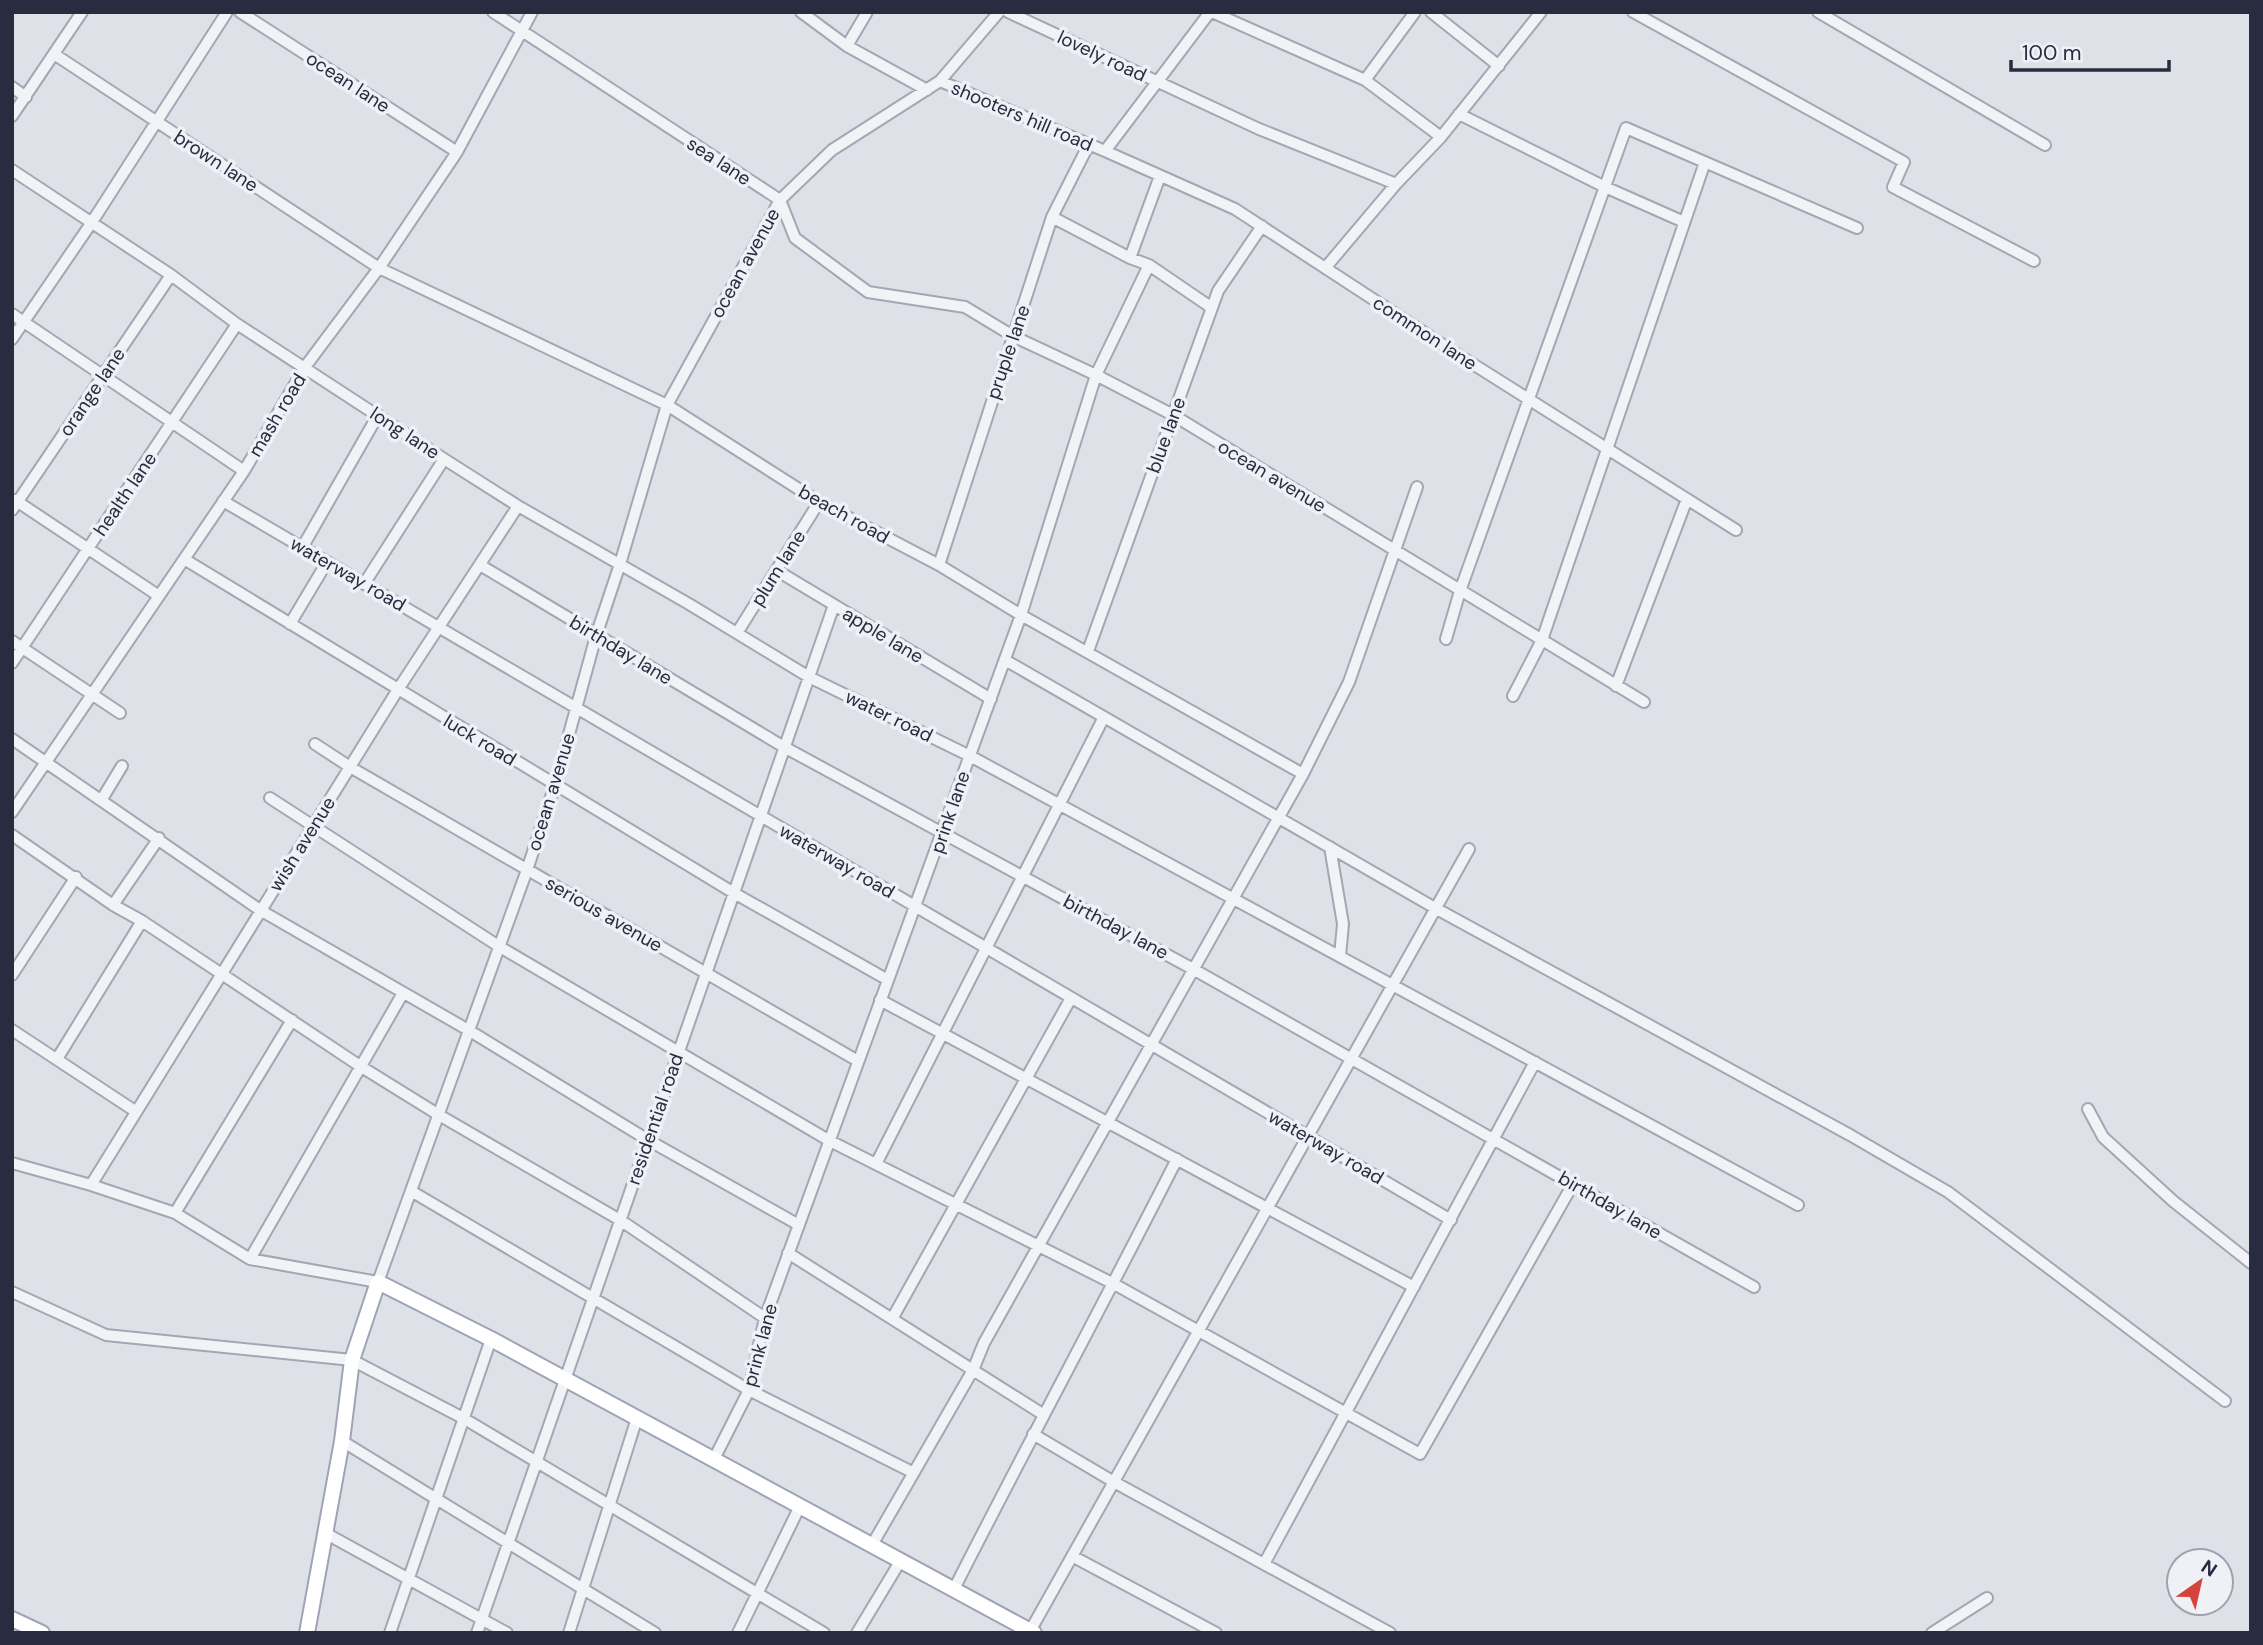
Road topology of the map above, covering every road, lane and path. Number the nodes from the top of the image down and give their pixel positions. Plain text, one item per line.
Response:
1 (82, 12) edge
2 (227, 12) edge
3 (240, 12) edge
4 (494, 12) edge
5 (531, 12) edge
6 (867, 12) edge
7 (999, 12) edge
8 (1008, 12) edge
9 (1211, 12) edge
10 (1415, 12) edge
11 (1431, 12) edge
12 (1541, 12) edge
13 (1633, 12) edge
14 (1660, 12) edge
15 (1818, 12) edge
16 (804, 13) edge
17 (1652, 23) junction
18 (521, 30) junction
19 (847, 46) junction
20 (54, 54) junction
21 (1499, 66) junction
22 (1365, 80) junction
23 (940, 81) junction
24 (1158, 82) junction
25 (12, 87) edge
26 (927, 90) junction
27 (26, 97) junction
28 (1460, 114) junction
29 (12, 116) edge
30 (156, 122) junction
31 (1441, 137) junction
32 (1089, 144) junction
33 (2045, 145) dead end
34 (1105, 151) junction
35 (457, 152) junction
36 (1705, 162) junction
37 (12, 170) edge
38 (1160, 176) junction
39 (1396, 184) junction
40 (1605, 187) junction
41 (780, 200) junction
42 (1052, 217) junction
43 (92, 222) junction
44 (1684, 222) junction
45 (1262, 226) junction
46 (1857, 228) dead end
47 (1130, 258) junction
48 (2034, 261) dead end
49 (1149, 265) junction
50 (1326, 267) junction
51 (379, 268) junction
52 (171, 275) junction
53 (1212, 308) junction
54 (12, 314) edge
55 (24, 322) junction
56 (237, 324) junction
57 (1013, 336) junction
58 (12, 340) edge
59 (305, 367) junction
60 (1096, 375) junction
61 (103, 376) junction
62 (1528, 400) junction
63 (667, 405) junction
64 (378, 415) junction
65 (1173, 415) junction
66 (173, 422) junction
67 (1607, 449) junction
68 (444, 459) junction
69 (244, 471) junction
70 (1417, 487) dead end
71 (1687, 499) junction
72 (223, 501) junction
73 (819, 502) junction
74 (14, 503) edge
75 (518, 506) junction
76 (1736, 530) dead end
77 (302, 548) junction
78 (88, 549) junction
79 (1394, 551) junction
80 (184, 559) junction
81 (327, 562) junction
82 (620, 564) junction
83 (480, 565) junction
84 (939, 565) junction
85 (776, 570) junction
86 (364, 584) junction
87 (1460, 591) junction
88 (159, 596) junction
89 (834, 605) junction
90 (1021, 615) junction
91 (289, 624) junction
92 (439, 628) junction
93 (737, 634) junction
94 (596, 636) junction
95 (1446, 639) dead end
96 (12, 640) edge
97 (1542, 640) junction
98 (23, 648) junction
99 (1088, 651) junction
100 (1005, 660) junction
101 (12, 663) edge
102 (809, 677) junction
103 (1616, 686) junction
104 (397, 691) junction
105 (92, 694) junction
106 (1513, 696) dead end
107 (991, 699) junction
108 (1644, 702) dead end
109 (577, 709) junction
110 (120, 713) dead end
111 (1104, 717) junction
112 (12, 739) edge
113 (315, 744) dead end
114 (784, 747) junction
115 (970, 755) junction
116 (46, 762) junction
117 (122, 766) dead end
118 (350, 767) junction
119 (1303, 774) junction
120 (555, 785) junction
121 (270, 798) dead end
122 (102, 799) junction
123 (1059, 804) junction
124 (12, 812) edge
125 (761, 816) junction
126 (1278, 817) junction
127 (312, 827) junction
128 (943, 834) junction
129 (12, 835) edge
130 (159, 838) junction
131 (1330, 847) junction
132 (1469, 849) dead end
133 (527, 870) junction
134 (76, 877) junction
135 (1022, 877) junction
136 (734, 893) junction
137 (1233, 898) junction
138 (113, 905) junction
139 (916, 907) junction
140 (1436, 908) junction
141 (260, 910) junction
142 (142, 921) junction
143 (500, 947) junction
144 (986, 948) junction
145 (1340, 956) junction
146 (1194, 969) junction
147 (706, 973) junction
148 (222, 974) junction
149 (12, 975) edge
150 (888, 980) junction
151 (1392, 985) junction
152 (403, 993) junction
153 (1070, 998) junction
154 (880, 1000) junction
155 (292, 1020) junction
156 (12, 1030) edge
157 (470, 1031) junction
158 (943, 1034) junction
159 (1151, 1045) junction
160 (679, 1051) junction
161 (57, 1059) junction
162 (1351, 1059) junction
163 (858, 1061) junction
164 (1535, 1062) junction
165 (360, 1066) junction
166 (1026, 1078) junction
167 (2088, 1109) dead end
168 (135, 1111) junction
169 (439, 1115) junction
170 (1108, 1122) junction
171 (1308, 1137) junction
172 (1494, 1139) junction
173 (648, 1140) junction
174 (830, 1140) junction
175 (1177, 1159) junction
176 (12, 1163) edge
177 (876, 1164) junction
178 (1573, 1184) junction
179 (91, 1185) junction
180 (411, 1191) junction
181 (956, 1204) junction
182 (1798, 1205) dead end
183 (1268, 1207) junction
184 (175, 1213) junction
185 (620, 1220) junction
186 (1451, 1220) junction
187 (799, 1226) junction
188 (1039, 1246) junction
189 (788, 1253) junction
190 (250, 1259) junction
191 (2251, 1263) edge
192 (378, 1282) junction
193 (1114, 1283) junction
194 (1414, 1287) junction
195 (1754, 1287) dead end
196 (12, 1292) edge
197 (593, 1300) junction
198 (765, 1318) junction
199 (892, 1319) junction
200 (1199, 1331) junction
201 (491, 1339) junction
202 (352, 1360) junction
203 (972, 1370) junction
204 (565, 1379) junction
205 (749, 1390) junction
206 (2225, 1401) dead end
207 (1346, 1413) junction
208 (1044, 1415) junction
209 (463, 1418) junction
210 (637, 1418) junction
211 (1033, 1434) junction
212 (342, 1441) junction
213 (714, 1458) junction
214 (536, 1462) junction
215 (912, 1472) junction
216 (1114, 1482) junction
217 (436, 1500) junction
218 (610, 1506) junction
219 (800, 1506) junction
220 (325, 1533) junction
221 (508, 1544) junction
222 (872, 1545) junction
223 (1072, 1556) junction
224 (901, 1560) junction
225 (1264, 1564) junction
226 (408, 1579) junction
227 (954, 1589) junction
228 (584, 1590) junction
229 (758, 1593) junction
230 (1987, 1598) dead end
231 (12, 1619) edge
232 (481, 1619) junction
233 (1370, 1621) junction
234 (1031, 1632) edge
235 (42, 1633) edge
236 (307, 1633) edge
237 (390, 1633) edge
238 (477, 1633) edge
239 (506, 1633) edge
240 (569, 1633) edge
241 (655, 1633) edge
242 (738, 1633) edge
243 (824, 1633) edge
244 (857, 1633) edge
245 (1216, 1633) edge
246 (1363, 1633) edge
247 (1390, 1633) edge
248 (1932, 1633) edge

1 - 20 street
2 - 30 street
3 - 35 street, ocean lane
4 - 18 street, sea lane
5 - 18 street, mash road
6 - 19 street
7 - 23 street
8 - 24 street, lovely road
9 - 22 street
9 - 24 street
10 - 22 street
11 - 21 street
12 - 21 street
13 - 17 street
14 - 17 street
15 - 33 street
16 - 19 street
17 - 48 street
18 - 35 street, mash road
18 - 41 street, sea lane
19 - 26 street
20 - 27 street
20 - 30 street, brown lane
21 - 28 street
22 - 31 street
23 - 26 street
23 - 32 street, shooters hill road
24 - 34 street
24 - 39 street, lovely road
25 - 27 street
26 - 41 street
27 - 29 street
28 - 31 street
28 - 40 street
30 - 43 street
30 - 51 street, brown lane
31 - 39 street
32 - 34 street, shooters hill road
32 - 42 street, pruple lane
34 - 38 street, common lane
35 - 51 street, mash road
36 - 40 street
36 - 44 street
36 - 46 street
37 - 43 street, long lane
38 - 45 street, common lane
38 - 47 street
39 - 50 street
40 - 44 street
40 - 62 street
41 - 57 street, ocean avenue
41 - 63 street, ocean avenue
42 - 47 street
42 - 57 street, pruple lane
43 - 52 street, long lane
43 - 55 street
44 - 67 street
45 - 50 street, common lane
45 - 53 street, blue lane
47 - 49 street
49 - 53 street
49 - 60 street, prink lane
50 - 62 street, common lane
51 - 59 street, mash road
51 - 63 street, beach road
52 - 56 street, long lane
52 - 61 street, orange lane
53 - 65 street, blue lane
54 - 55 street
55 - 58 street
55 - 61 street
56 - 59 street, long lane
56 - 66 street, health lane
57 - 60 street, ocean avenue
57 - 84 street, pruple lane
59 - 64 street, long lane
59 - 69 street, mash road
60 - 65 street, ocean avenue
60 - 90 street, prink lane
61 - 66 street
61 - 74 street, orange lane
62 - 67 street, common lane
62 - 87 street
63 - 73 street, beach road
63 - 82 street, ocean avenue
64 - 68 street, long lane
64 - 77 street
65 - 79 street, ocean avenue
65 - 99 street, blue lane
66 - 69 street
66 - 78 street, health lane
67 - 71 street, common lane
67 - 97 street
68 - 75 street, long lane
68 - 86 street
69 - 72 street, mash road
70 - 79 street
71 - 76 street, common lane
71 - 103 street
72 - 77 street, waterway road
72 - 80 street, mash road
73 - 84 street, beach road
73 - 85 street, plum lane
74 - 78 street
75 - 82 street, long lane
75 - 83 street, wish avenue
77 - 81 street, waterway road
78 - 88 street
78 - 98 street, health lane
79 - 87 street, ocean avenue
79 - 119 street
80 - 88 street, mash road
80 - 91 street, luck road
81 - 86 street, waterway road
81 - 91 street
82 - 93 street, long lane
82 - 94 street, ocean avenue
83 - 92 street, wish avenue
83 - 94 street, birthday lane
84 - 90 street, beach road
85 - 89 street, apple lane
85 - 93 street, plum lane
86 - 92 street, waterway road
87 - 95 street
87 - 97 street, ocean avenue
88 - 105 street, mash road
89 - 102 street, residential road
89 - 107 street, apple lane
90 - 99 street, beach road
90 - 100 street, prink lane
91 - 104 street, luck road
92 - 104 street, wish avenue
92 - 109 street, waterway road
93 - 102 street, long lane
94 - 109 street, ocean avenue
94 - 114 street, birthday lane
96 - 98 street
97 - 103 street, ocean avenue
97 - 106 street
98 - 101 street, health lane
98 - 105 street
99 - 119 street, beach road
100 - 107 street, prink lane
100 - 111 street
102 - 114 street, residential road
102 - 115 street, water road
103 - 108 street, ocean avenue
104 - 118 street, wish avenue
104 - 120 street, luck road
105 - 110 street
105 - 116 street, mash road
107 - 115 street, prink lane
109 - 120 street, ocean avenue
109 - 125 street, waterway road
111 - 123 street
111 - 126 street
112 - 116 street
113 - 118 street, serious avenue
114 - 125 street, residential road
114 - 128 street, birthday lane
115 - 123 street, water road
115 - 128 street, prink lane
116 - 122 street
116 - 124 street, mash road
117 - 122 street
118 - 127 street, wish avenue
118 - 133 street, serious avenue
119 - 126 street
120 - 133 street, ocean avenue
120 - 136 street, luck road
121 - 127 street
122 - 130 street
123 - 135 street
123 - 137 street, water road
125 - 136 street, residential road
125 - 139 street, waterway road
126 - 131 street
126 - 137 street
127 - 141 street, wish avenue
127 - 143 street
128 - 135 street, birthday lane
128 - 139 street, prink lane
129 - 134 street
130 - 138 street
130 - 141 street
131 - 140 street
131 - 145 street
132 - 140 street
133 - 143 street, ocean avenue
133 - 147 street, serious avenue
134 - 138 street
134 - 149 street
135 - 144 street
135 - 146 street, birthday lane
136 - 147 street, residential road
136 - 150 street, luck road
137 - 145 street, water road
137 - 146 street
138 - 142 street
139 - 144 street, waterway road
139 - 150 street, prink lane
140 - 151 street
140 - 206 street
141 - 148 street, wish avenue
141 - 152 street
142 - 148 street
142 - 161 street
143 - 157 street, ocean avenue
143 - 160 street
144 - 153 street, waterway road
144 - 158 street
145 - 151 street, water road
146 - 159 street
146 - 162 street, birthday lane
147 - 160 street, residential road
147 - 163 street, serious avenue
148 - 155 street
148 - 168 street, wish avenue
150 - 154 street, prink lane
151 - 162 street
151 - 164 street, water road
152 - 157 street
152 - 165 street
153 - 159 street, waterway road
153 - 166 street
154 - 158 street
154 - 163 street, prink lane
155 - 165 street
155 - 184 street
156 - 161 street
157 - 169 street, ocean avenue
157 - 173 street
158 - 166 street
158 - 177 street
159 - 170 street
159 - 171 street, waterway road
160 - 173 street, residential road
160 - 174 street
161 - 168 street
162 - 171 street
162 - 172 street, birthday lane
163 - 174 street, prink lane
164 - 172 street
164 - 182 street, water road
165 - 169 street
165 - 190 street
166 - 170 street
166 - 181 street
167 - 191 street
168 - 179 street, wish avenue
169 - 180 street, ocean avenue
169 - 185 street
170 - 175 street
170 - 188 street
171 - 183 street
171 - 186 street, waterway road
172 - 178 street, birthday lane
172 - 186 street
173 - 185 street, residential road
173 - 187 street
174 - 177 street
174 - 187 street, prink lane
175 - 183 street
175 - 193 street
176 - 179 street
177 - 181 street
178 - 195 street, birthday lane
178 - 207 street
179 - 184 street
180 - 192 street, ocean avenue
180 - 197 street
181 - 188 street
181 - 199 street
183 - 194 street
183 - 200 street
184 - 190 street
185 - 197 street, residential road
185 - 198 street
186 - 194 street
187 - 189 street, prink lane
188 - 193 street
188 - 203 street
189 - 198 street, prink lane
189 - 199 street
190 - 192 street
192 - 201 main road
192 - 202 main road
193 - 200 street
193 - 208 street
194 - 207 street
196 - 202 street
197 - 204 street, residential road
197 - 205 street
198 - 205 street, prink lane
199 - 203 street
200 - 207 street
200 - 216 street
201 - 204 main road
201 - 209 street
202 - 209 street
202 - 212 main road
203 - 208 street
203 - 215 street
204 - 210 main road
204 - 214 street, residential road
205 - 213 street, prink lane
205 - 215 street
207 - 225 street
208 - 211 street
209 - 214 street
209 - 217 street
210 - 213 main road
210 - 218 street
211 - 216 street
211 - 227 street
212 - 217 street
212 - 220 main road
213 - 219 main road
214 - 218 street
214 - 221 street, residential road
215 - 222 street
216 - 223 street
216 - 225 street
217 - 221 street
217 - 226 street
218 - 228 street
218 - 229 street
219 - 222 main road
219 - 229 street
220 - 226 street
220 - 236 main road
221 - 228 street
221 - 232 street, residential road
222 - 224 main road
223 - 234 street
223 - 245 street
224 - 227 main road
224 - 244 street
225 - 233 street
226 - 232 street
226 - 237 street
227 - 234 main road
228 - 240 street
228 - 241 street
229 - 242 street
229 - 243 street
230 - 248 street
231 - 235 main road
232 - 238 street, residential road
232 - 239 street
233 - 246 street
233 - 247 street

